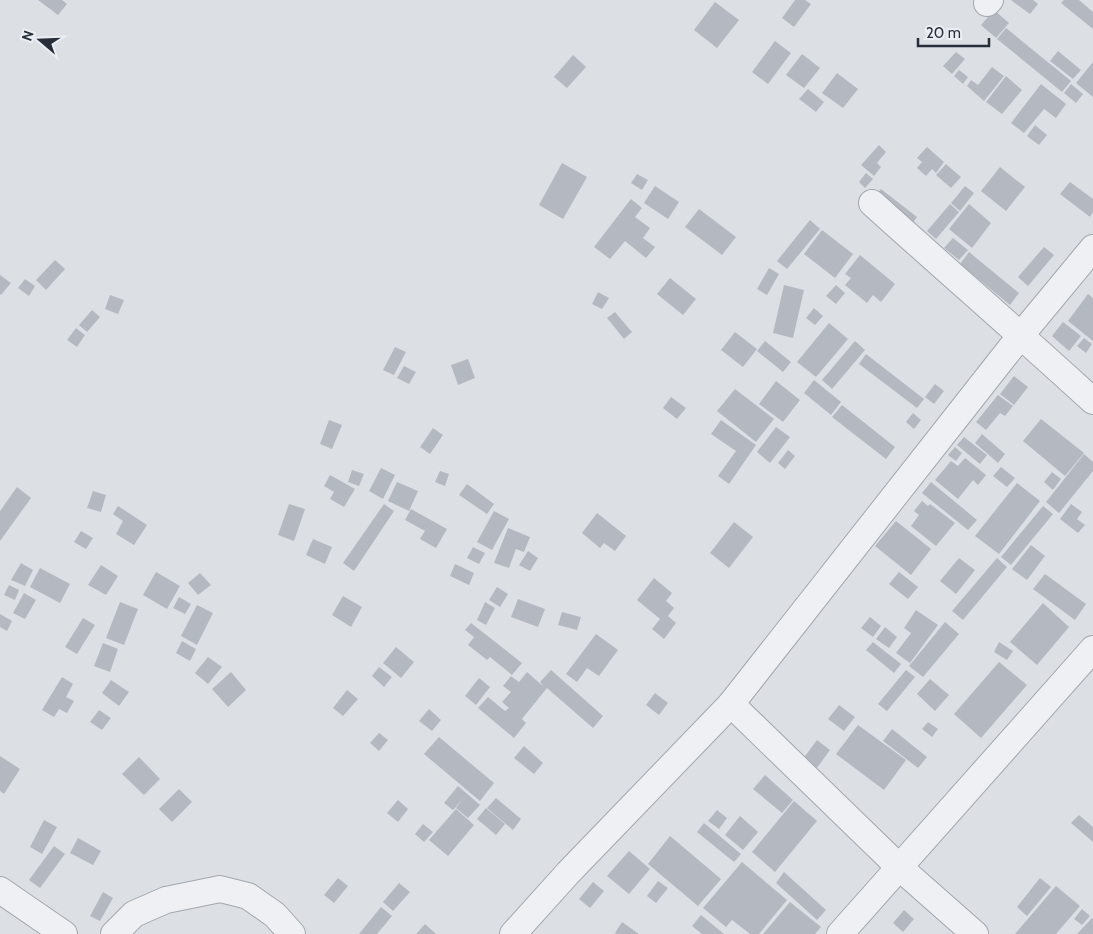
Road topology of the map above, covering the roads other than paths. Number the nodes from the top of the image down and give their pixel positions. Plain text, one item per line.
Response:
1 (872, 203) dead end
2 (1093, 248) edge
3 (1021, 335) junction
4 (1093, 401) edge
5 (1093, 648) edge
6 (731, 704) junction
7 (899, 867) junction
8 (0, 890) edge
9 (64, 934) edge
10 (114, 934) edge
11 (292, 934) edge
12 (514, 934) edge
13 (840, 934) edge
14 (975, 934) edge

1 - 3 street
2 - 3 street
3 - 4 street
3 - 6 street
5 - 7 street
6 - 7 street
6 - 12 street
7 - 13 street
7 - 14 street
8 - 9 street
10 - 11 street

